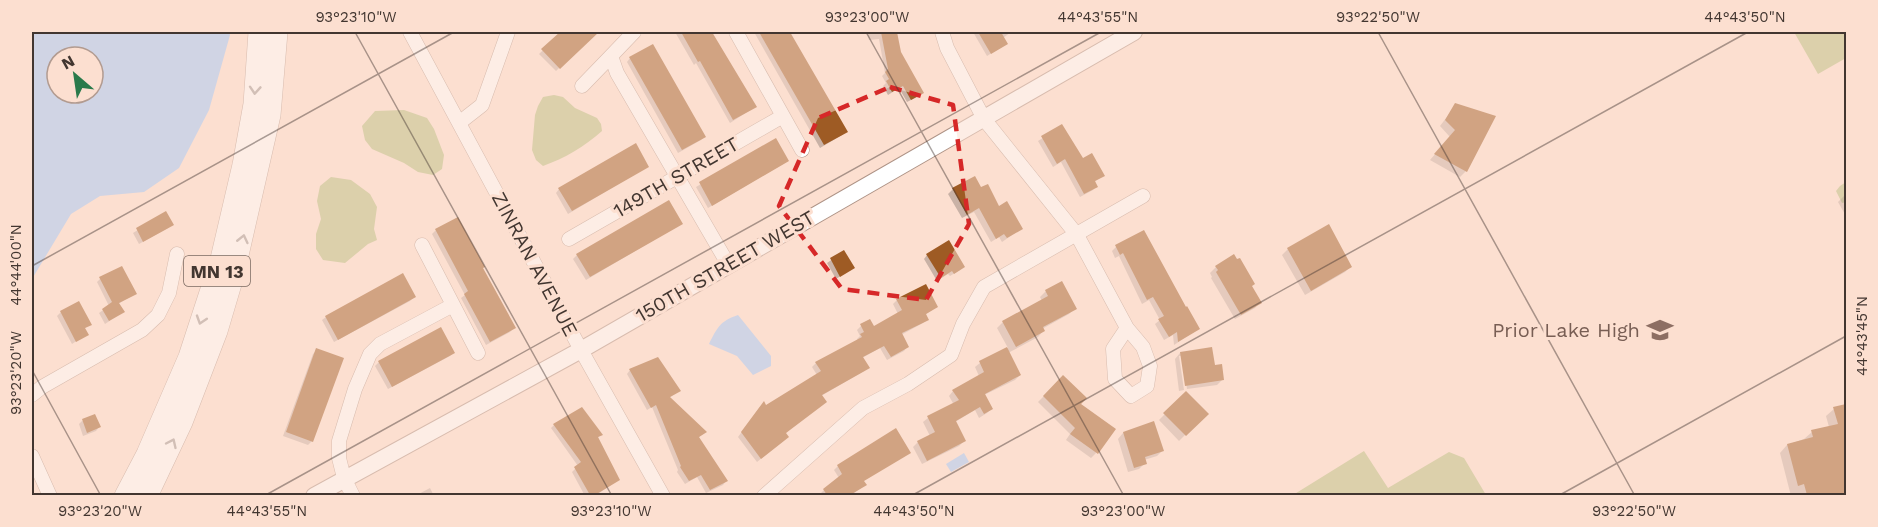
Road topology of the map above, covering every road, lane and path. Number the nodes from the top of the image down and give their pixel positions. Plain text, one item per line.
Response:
1 (259, 32) edge
2 (277, 32) edge
3 (410, 32) edge
4 (508, 32) edge
5 (634, 32) edge
6 (736, 32) edge
7 (942, 32) edge
8 (1134, 32) edge
9 (611, 56) junction
10 (582, 86) dead end
11 (783, 116) junction
12 (984, 119) junction
13 (459, 123) junction
14 (802, 150) dead end
15 (676, 177) junction
16 (1143, 196) dead end
17 (1077, 235) junction
18 (569, 239) dead end
19 (422, 245) dead end
20 (177, 254) dead end
21 (728, 264) junction
22 (453, 305) junction
23 (1127, 328) dead end
24 (581, 350) junction
25 (478, 353) dead end
26 (32, 395) edge
27 (32, 456) edge
28 (344, 478) junction
29 (50, 495) edge
30 (125, 495) edge
31 (147, 495) edge
32 (314, 495) edge
33 (353, 495) edge
34 (663, 495) edge
35 (764, 495) edge

1 -> 30 main road, MN 13
31 -> 2 main road, MN 13
3 - 13 street, ZINRAN AVENUE
4 - 13 street
5 - 9 street
6 - 11 street
7 - 12 street
8 - 12 street, 150TH STREET WEST
9 - 10 street
9 - 15 street
11 - 14 street
11 - 15 street, 149TH STREET
12 - 17 street
12 - 21 street, 150TH STREET WEST
13 - 24 street, ZINRAN AVENUE
15 - 18 street, 149TH STREET
15 - 21 street
16 - 17 street
17 - 23 street
17 - 35 street
19 - 22 street
20 - 26 street
21 - 24 street, 150TH STREET WEST
22 - 25 street
22 - 28 street
24 - 28 street, 150TH STREET WEST
24 - 34 street, ZINRAN AVENUE
27 - 29 street
28 - 32 street, 150TH STREET WEST
28 - 33 street

